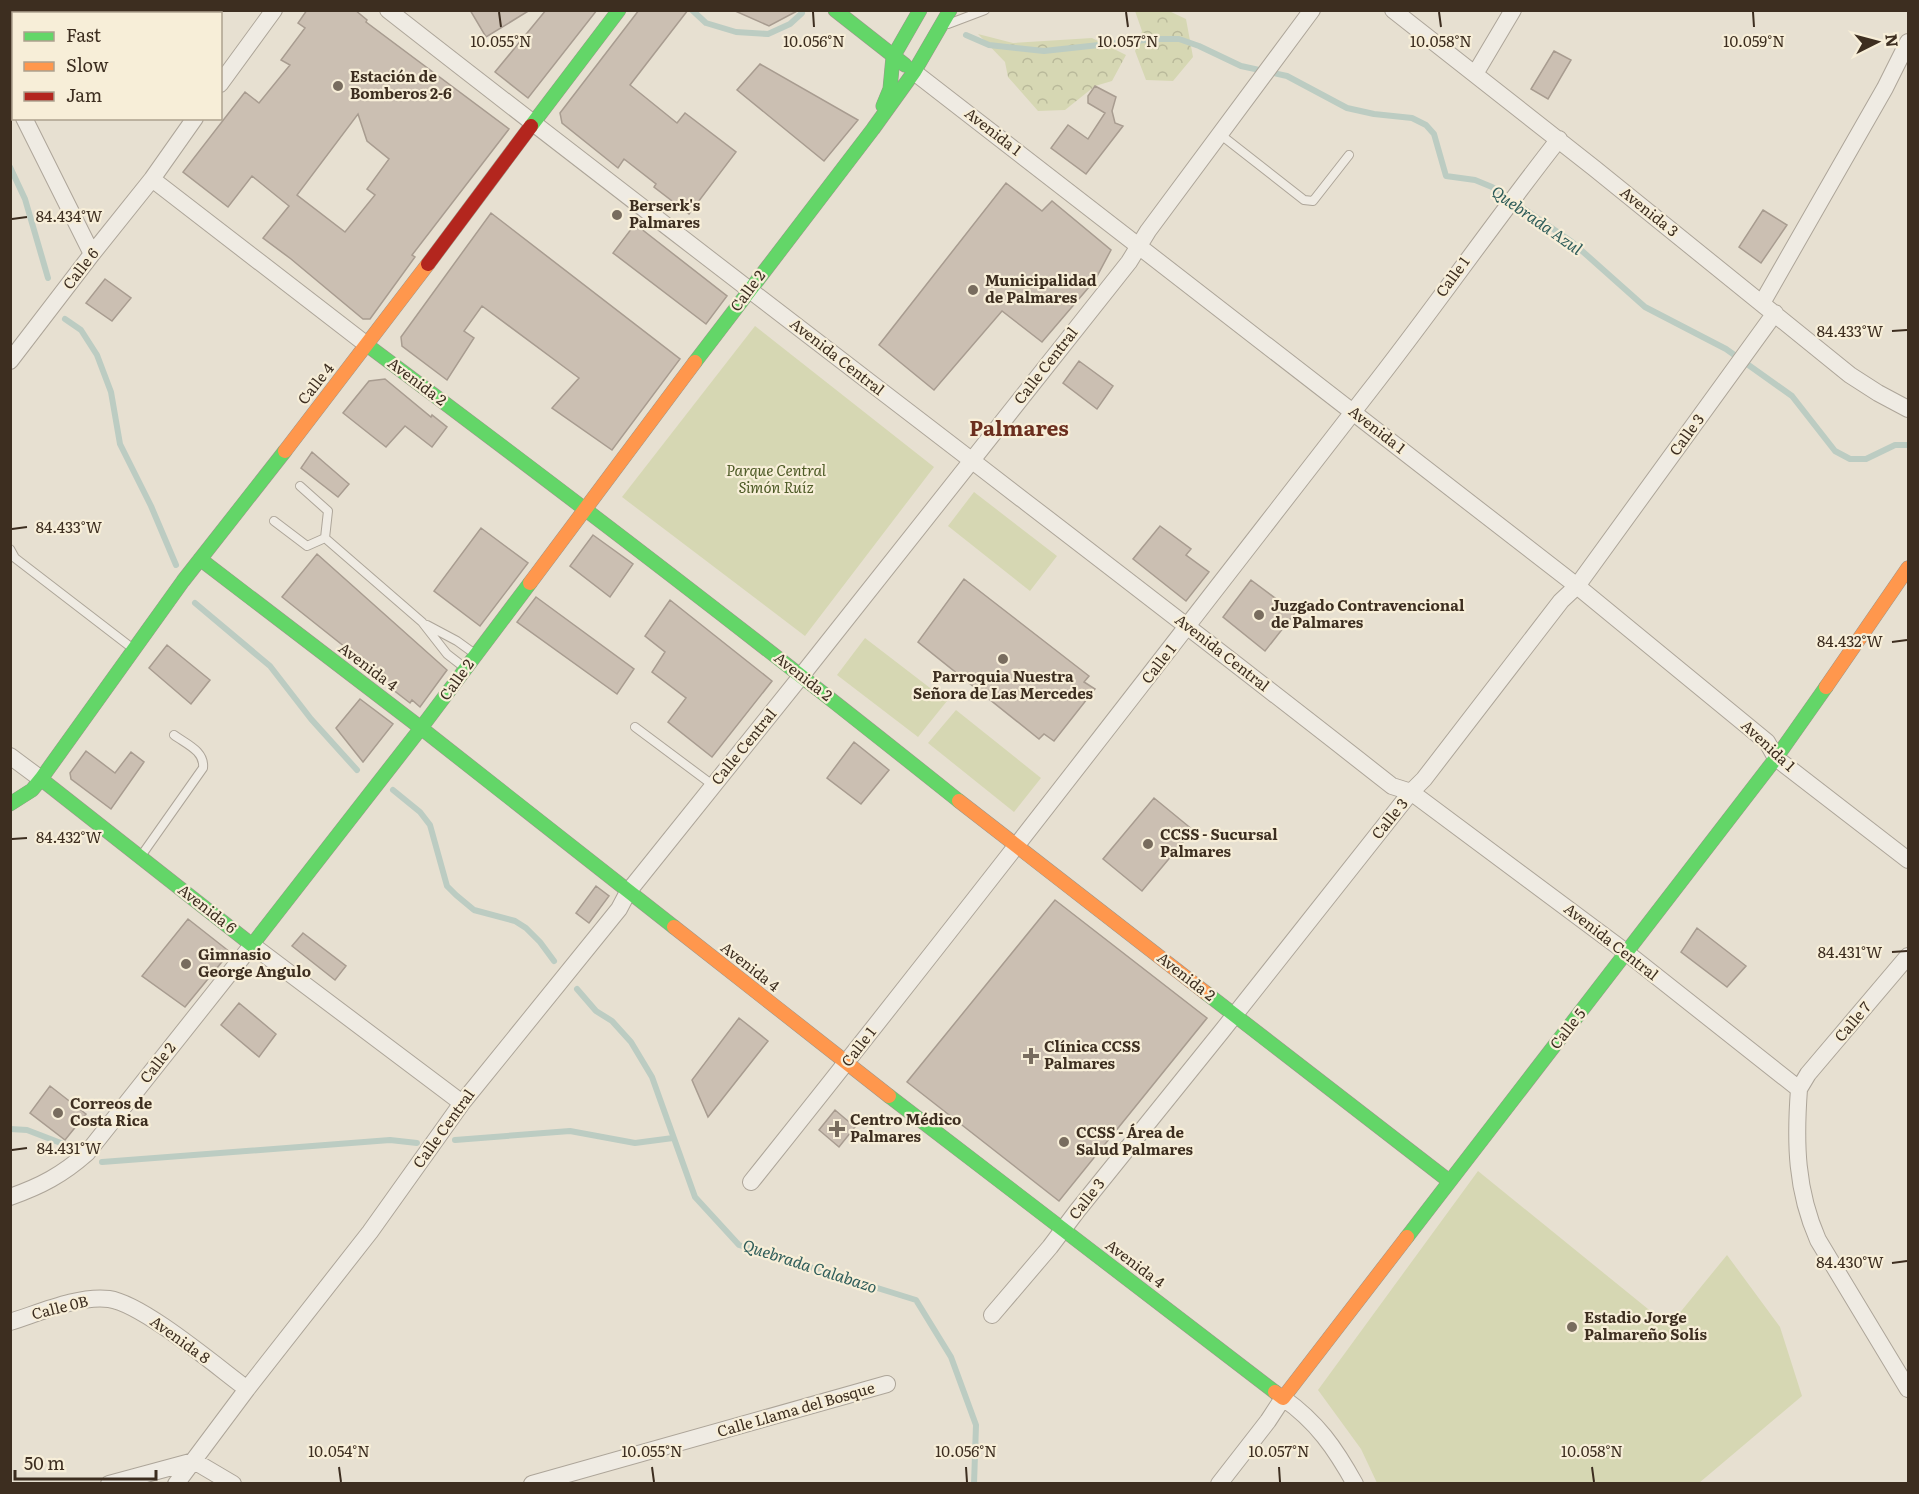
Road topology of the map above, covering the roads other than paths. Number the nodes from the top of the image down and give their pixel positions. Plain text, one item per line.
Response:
1 (274, 10) edge
2 (388, 10) edge
3 (619, 10) edge
4 (835, 10) edge
5 (920, 10) edge
6 (950, 10) edge
7 (985, 10) edge
8 (1312, 10) edge
9 (1393, 10) edge
10 (1513, 10) edge
11 (942, 26) junction
12 (1908, 42) edge
13 (893, 57) junction
14 (914, 72) junction
15 (1475, 74) junction
16 (222, 81) edge
17 (25, 120) edge
18 (194, 120) edge
19 (533, 124) junction
20 (873, 129) junction
21 (1221, 135) junction
22 (1558, 140) junction
23 (1349, 155) dead end
24 (152, 179) junction
25 (1139, 247) junction
26 (92, 254) junction
27 (749, 290) junction
28 (1769, 308) junction
29 (367, 345) junction
30 (10, 361) edge
31 (1908, 409) edge
32 (1353, 412) junction
33 (970, 461) junction
34 (300, 486) dead end
35 (586, 508) junction
36 (274, 521) dead end
37 (325, 538) junction
38 (10, 549) edge
39 (200, 559) junction
40 (1908, 568) edge
41 (1577, 586) junction
42 (422, 622) junction
43 (1188, 626) junction
44 (133, 649) junction
45 (475, 654) junction
46 (465, 668) junction
47 (802, 675) junction
48 (635, 727) dead end
49 (421, 728) junction
50 (174, 735) dead end
51 (10, 756) edge
52 (1776, 758) junction
53 (41, 779) junction
54 (714, 786) junction
55 (1411, 792) junction
56 (10, 804) edge
57 (1017, 847) junction
58 (141, 857) junction
59 (1908, 860) edge
60 (628, 892) junction
61 (252, 945) junction
62 (1627, 953) junction
63 (1908, 956) edge
64 (1234, 1014) junction
65 (846, 1063) junction
66 (1799, 1089) junction
67 (462, 1103) junction
68 (1449, 1181) junction
69 (751, 1182) dead end
70 (10, 1197) edge
71 (1064, 1230) junction
72 (109, 1299) joint
73 (992, 1315) dead end
74 (10, 1322) edge
75 (887, 1384) dead end
76 (247, 1389) junction
77 (1908, 1389) edge
78 (1283, 1398) junction
79 (194, 1461) junction
80 (109, 1484) edge
81 (176, 1484) edge
82 (233, 1484) edge
83 (532, 1484) edge
84 (1218, 1484) edge
85 (1355, 1484) edge

1 - 16 street
2 - 19 street, Avenida Central
3 - 19 main road, Calle 4
4 - 13 main road, Avenida 1
5 - 13 main road, Calle 2
6 - 11 main road, Calle 2
7 - 11 lane
8 - 21 street, Calle Central
9 - 15 street, Avenida 3
10 - 15 street
11 - 14 main road, Calle 2
12 - 28 street, Calle 3
13 - 14 main road, Avenida 1
13 - 20 main road, Calle 2
14 - 20 main road, Calle 2
14 - 25 street, Avenida 1
15 - 22 street, Avenida 3
17 - 26 street
18 - 24 street, Calle 6
19 - 27 street, Avenida Central
19 - 29 main road, Calle 4
20 - 27 main road, Calle 2
21 - 23 lane
21 - 25 street, Calle Central
22 - 28 street, Avenida 3
22 - 32 street, Calle 1
24 - 26 street, Calle 6
24 - 29 street, Avenida 2
25 - 32 street, Avenida 1
25 - 33 street, Calle Central
26 - 30 street, Calle 6
27 - 33 street, Avenida Central
27 - 35 main road, Calle 2
28 - 31 street, Avenida 3
28 - 41 street, Calle 3
29 - 35 main road, Avenida 2
29 - 39 main road, Calle 4
32 - 41 street, Avenida 1
32 - 43 street, Calle 1
33 - 43 street, Avenida Central
33 - 47 street, Calle Central
34 - 37 lane
35 - 45 main road, Calle 2
35 - 47 main road, Avenida 2
36 - 37 lane
37 - 42 lane
38 - 44 lane
39 - 44 main road, Calle 4
39 - 49 main road, Avenida 4
40 - 52 main road, Calle 5
41 - 52 street, Avenida 1
41 - 55 street, Calle 3
42 - 45 lane
42 - 46 lane
43 - 55 street, Avenida Central
43 - 57 street, Calle 1
44 - 53 main road, Calle 4
45 - 46 main road, Calle 2
46 - 49 main road, Calle 2
47 - 54 street, Calle Central
47 - 57 main road, Avenida 2
48 - 54 lane
49 - 60 main road, Avenida 4
49 - 61 main road, Calle 2
50 - 58 lane
51 - 53 street, Avenida 6
52 - 59 street, Avenida 1
52 - 62 main road, Calle 5
53 - 56 main road, Calle 4
53 - 58 main road, Avenida 6
54 - 60 street, Calle Central
55 - 62 street, Avenida Central
55 - 64 street, Calle 3
57 - 64 main road, Avenida 2
57 - 65 street, Calle 1
58 - 61 main road, Avenida 6
60 - 65 main road, Avenida 4
60 - 67 street, Calle Central
61 - 67 street, Avenida 6
61 - 70 street, Calle 2
62 - 66 street, Avenida Central
62 - 68 main road, Calle 5
63 - 66 street, Calle 7
64 - 68 main road, Avenida 2
64 - 71 street, Calle 3
65 - 69 street, Calle 1
65 - 71 main road, Avenida 4
66 - 77 street
67 - 76 street, Calle Central
68 - 78 main road, Calle 5
71 - 73 street, Calle 3
71 - 78 main road, Avenida 4
72 - 74 street, Calle 0B
72 - 76 street, Avenida 8
75 - 83 street, Calle Llama del Bosque
76 - 79 street, Calle Central
78 - 84 street, Calle 5
78 - 85 street
79 - 80 street
79 - 81 street, Calle Central
79 - 82 street

